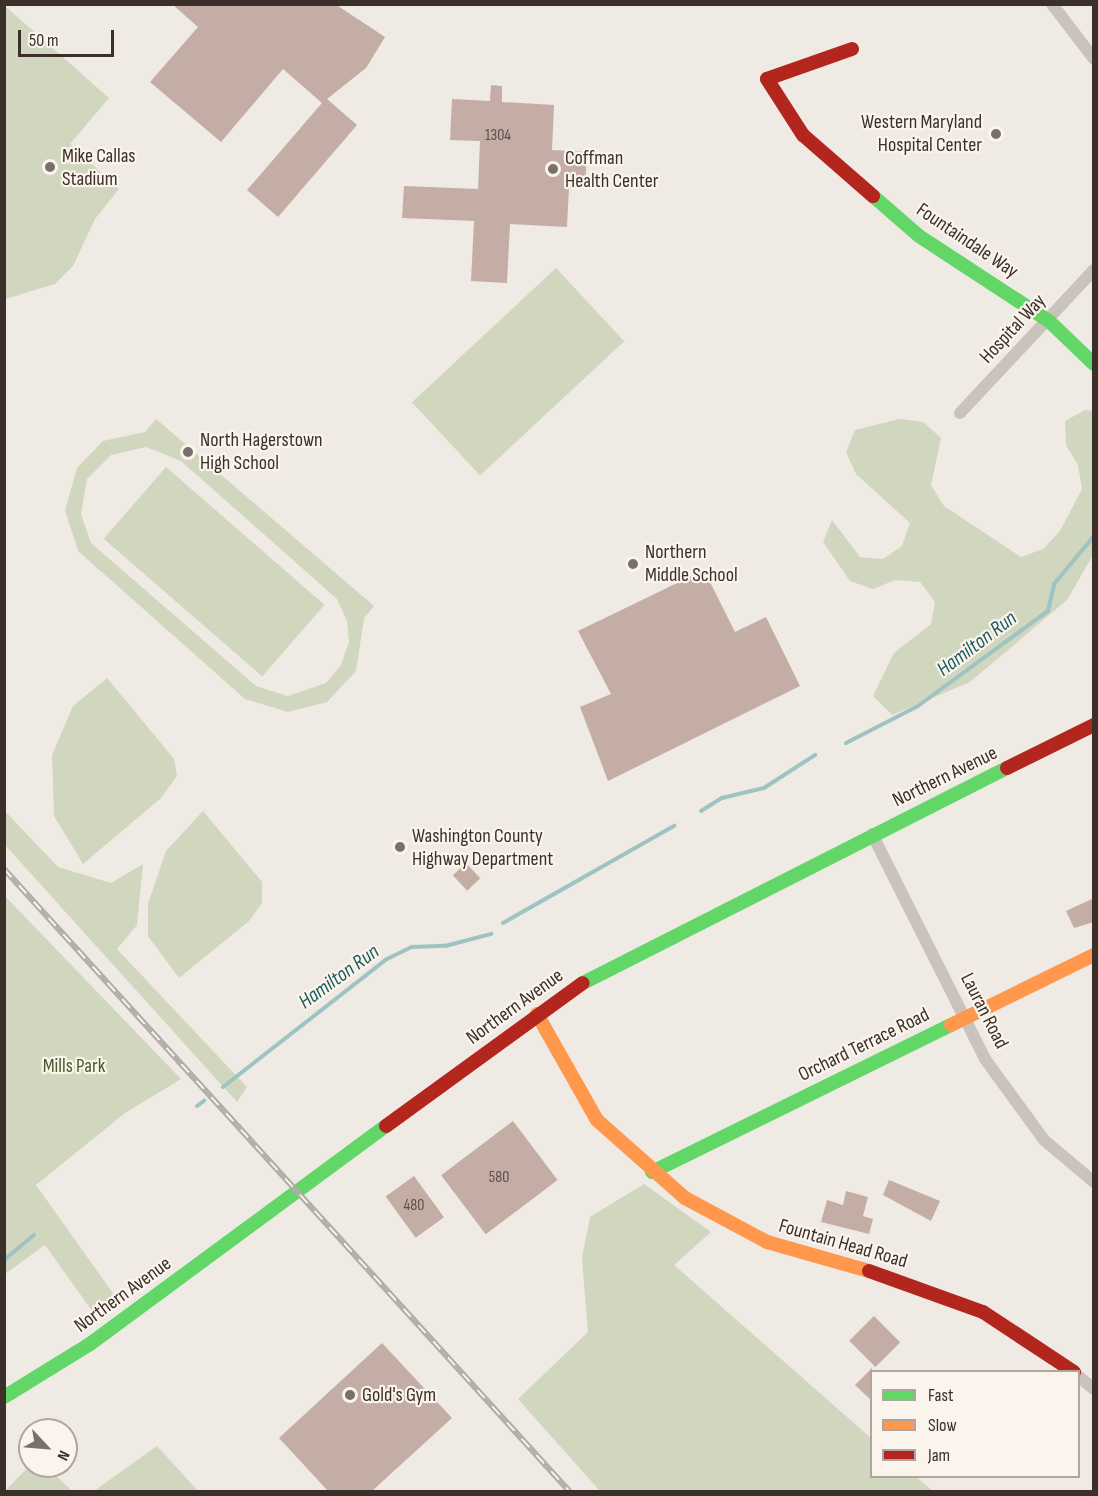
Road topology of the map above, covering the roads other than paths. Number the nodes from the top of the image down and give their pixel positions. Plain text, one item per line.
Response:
1 (1052, 4) edge
2 (852, 49) dead end
3 (1094, 59) edge
4 (1094, 270) edge
5 (1049, 321) junction
6 (1094, 364) edge
7 (960, 413) dead end
8 (1094, 724) edge
9 (872, 834) junction
10 (1094, 955) edge
11 (537, 1014) junction
12 (964, 1017) junction
13 (652, 1172) junction
14 (1094, 1182) edge
15 (1072, 1370) edge
16 (1080, 1378) edge
17 (1094, 1389) edge
18 (4, 1397) edge

1 - 3 street
2 - 5 street, Fountaindale Way
4 - 5 street, Hospital Way
5 - 6 street, Fountaindale Way
5 - 7 street, Hospital Way
8 - 9 street, Northern Avenue
9 - 11 street, Northern Avenue
9 - 12 street, Lauran Road
10 - 12 street, Orchard Terrace Road
11 - 13 street, Fountain Head Road
11 - 18 street, Northern Avenue
12 - 13 street, Orchard Terrace Road
12 - 14 street, Lauran Road
13 - 15 street, Fountain Head Road
16 - 17 street

